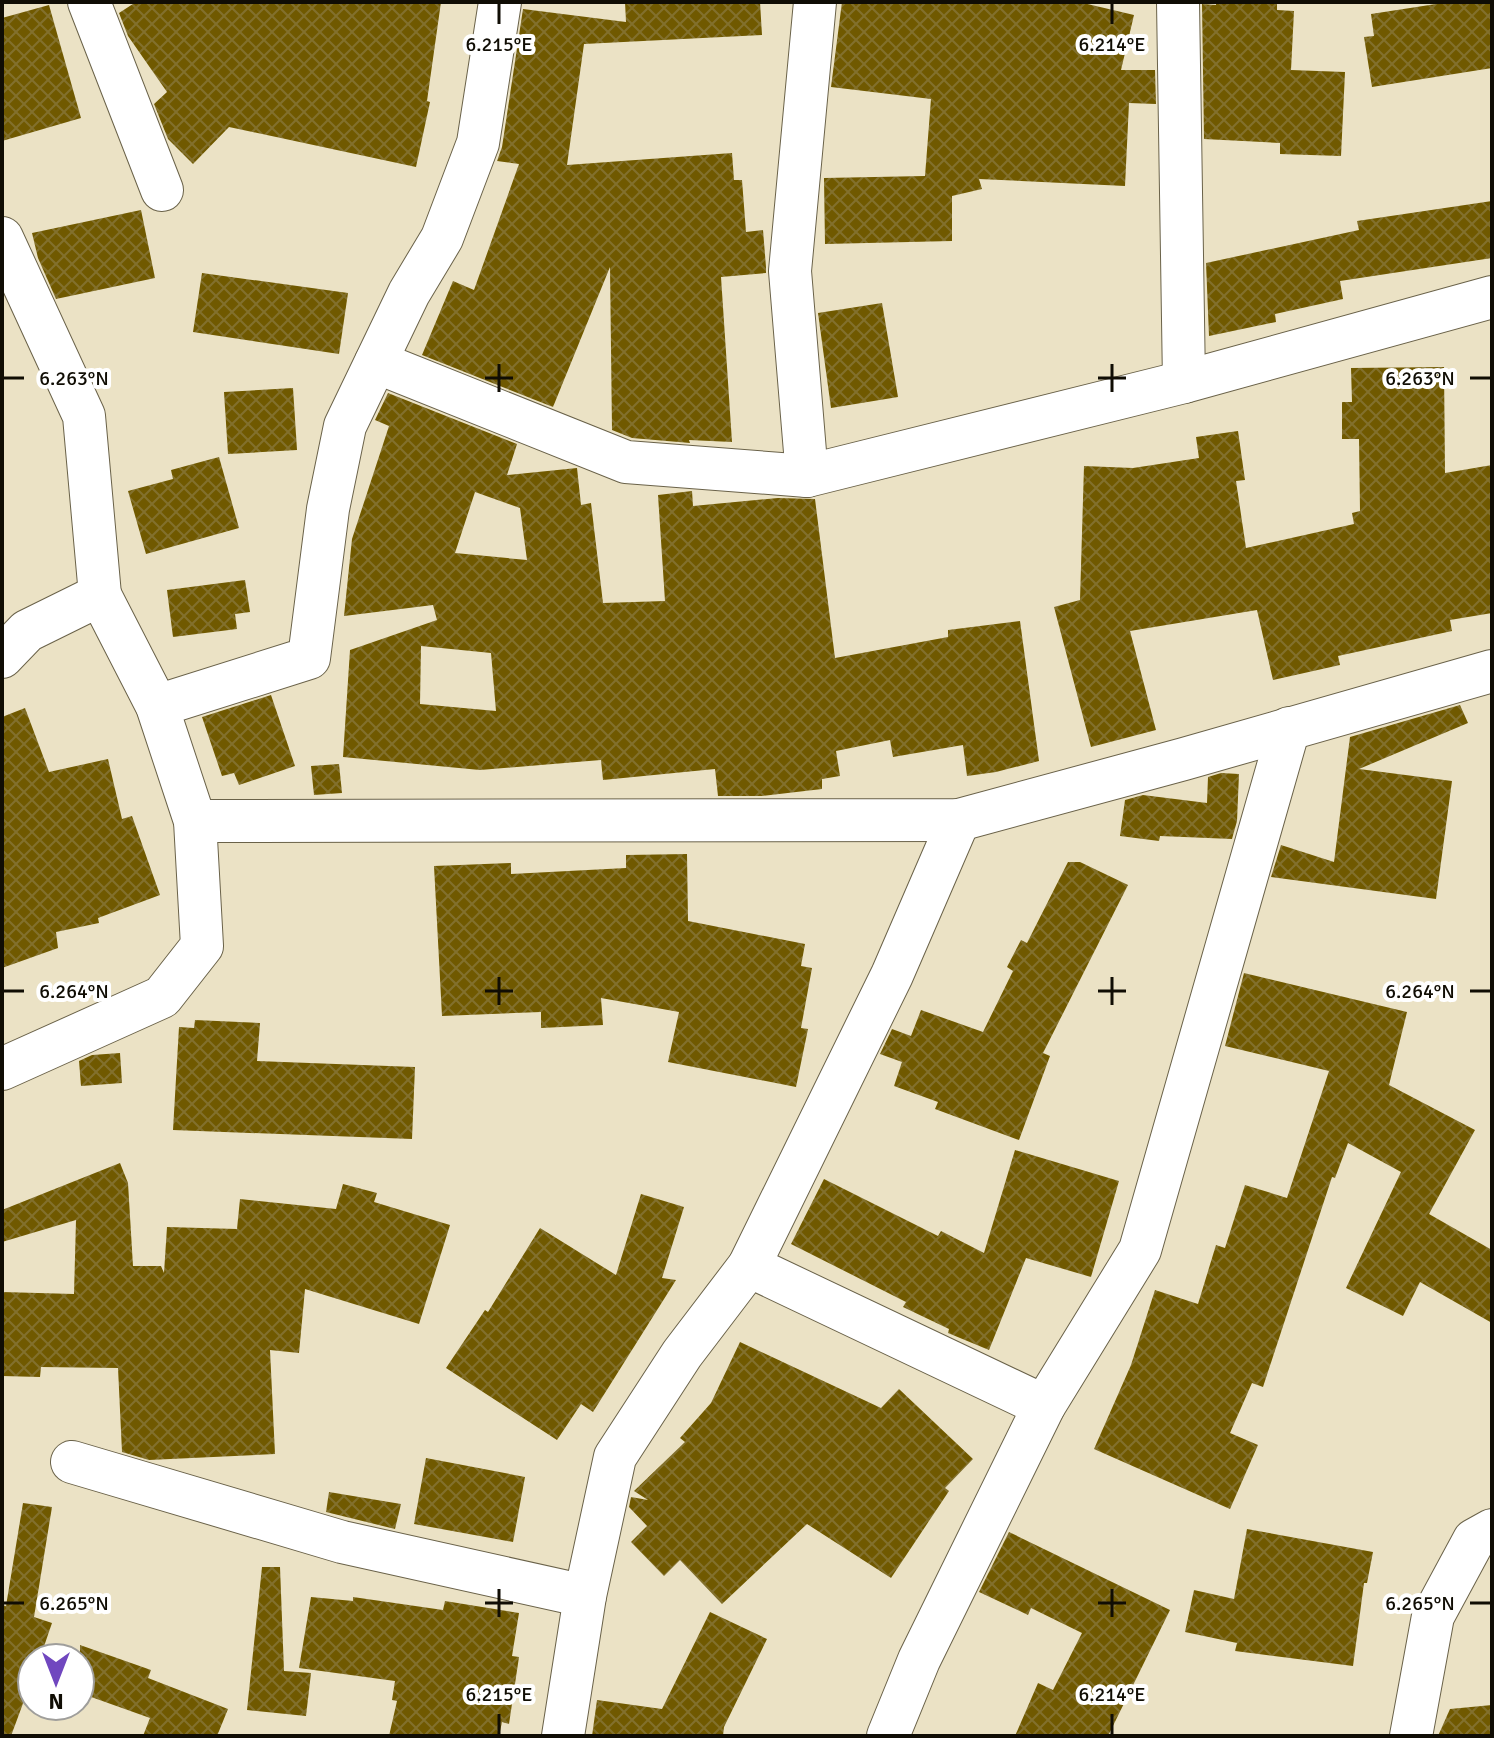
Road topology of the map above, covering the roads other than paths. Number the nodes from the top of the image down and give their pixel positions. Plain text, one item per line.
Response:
1 (89, 2) edge
2 (500, 2) edge
3 (815, 2) edge
4 (1178, 2) edge
5 (162, 190) dead end
6 (2, 238) edge
7 (1492, 297) edge
8 (376, 362) junction
9 (1184, 382) junction
10 (807, 476) junction
11 (100, 595) junction
12 (2, 657) edge
13 (1492, 671) edge
14 (157, 706) junction
15 (1289, 728) junction
16 (959, 820) junction
17 (195, 821) junction
18 (2, 1069) edge
19 (749, 1266) junction
20 (1044, 1406) junction
21 (72, 1462) dead end
22 (1492, 1530) edge
23 (585, 1596) junction
24 (563, 1736) edge
25 (888, 1736) edge
26 (1411, 1736) edge

1 - 5 street
2 - 8 street
3 - 10 street
4 - 9 street
6 - 11 street
7 - 9 street
8 - 10 street
8 - 14 street
9 - 10 street
11 - 12 street
11 - 14 street
13 - 15 street
14 - 17 street
15 - 16 street
15 - 20 street
16 - 17 street
16 - 19 street
17 - 18 street
19 - 20 street
19 - 23 street
20 - 25 street
21 - 23 street
22 - 26 street
23 - 24 street

